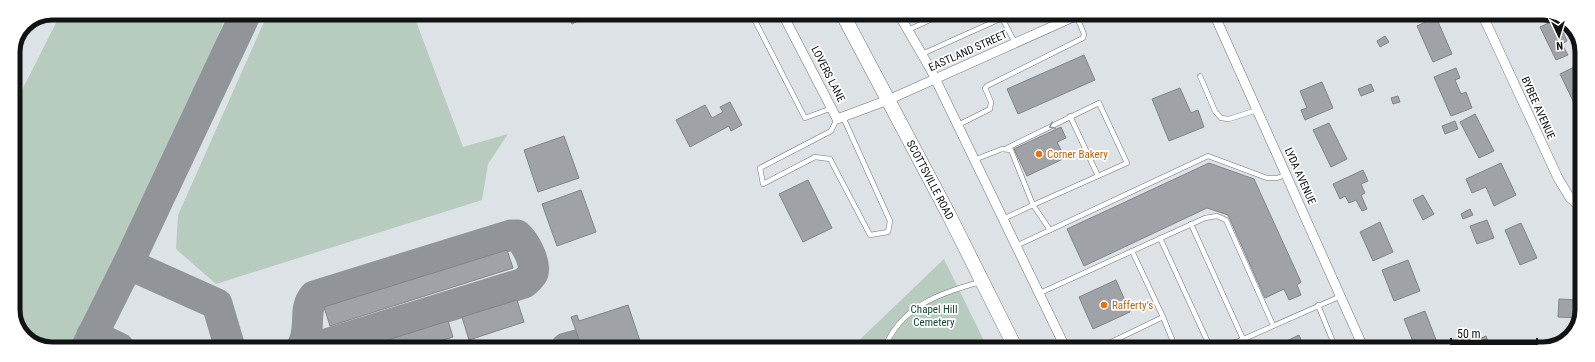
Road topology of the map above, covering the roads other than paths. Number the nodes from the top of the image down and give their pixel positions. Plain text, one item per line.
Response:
1 (755, 20) edge
2 (786, 20) edge
3 (846, 20) edge
4 (902, 20) edge
5 (932, 20) edge
6 (994, 20) edge
7 (1004, 20) edge
8 (1063, 20) edge
9 (1076, 20) edge
10 (1217, 20) edge
11 (1485, 20) edge
12 (908, 30) junction
13 (1015, 43) junction
14 (922, 54) junction
15 (1200, 76) dead end
16 (935, 79) junction
17 (888, 100) junction
18 (832, 108) junction
19 (1257, 110) junction
20 (1070, 116) junction
21 (840, 118) junction
22 (958, 125) junction
23 (1007, 148) junction
24 (974, 160) junction
25 (1285, 175) junction
26 (1098, 176) junction
27 (1575, 202) edge
28 (1034, 204) junction
29 (1003, 219) junction
30 (1191, 224) junction
31 (1050, 230) junction
32 (1160, 238) junction
33 (1016, 246) junction
34 (1132, 251) junction
35 (982, 281) junction
36 (1040, 293) junction
37 (1341, 296) junction
38 (1318, 305) junction
39 (1163, 317) junction
40 (1273, 326) junction
41 (1243, 339) junction
42 (888, 342) edge
43 (1012, 342) edge
44 (1063, 342) edge
45 (1109, 342) edge
46 (1173, 342) edge
47 (1208, 342) edge
48 (1235, 342) edge
49 (1333, 342) edge
50 (1361, 342) edge

1 - 18 lane
2 - 18 street, LOVERS LANE
3 - 17 main road, SCOTTSVILLE ROAD
4 - 12 street
5 - 12 lane
6 - 14 lane
7 - 13 lane
8 - 13 street, EASTLAND STREET
9 - 22 lane
10 - 19 street, LYDA AVENUE
11 - 27 street, BYBEE AVENUE
12 - 14 street
13 - 16 street, EASTLAND STREET
14 - 16 street
15 - 19 lane
16 - 17 street, EASTLAND STREET
16 - 22 street
17 - 21 street, LOVERS LANE
17 - 35 main road, SCOTTSVILLE ROAD
18 - 21 street, LOVERS LANE
19 - 25 street, LYDA AVENUE
20 -> 23 lane
20 - 26 lane
20 - 26 lane
21 - 21 lane
22 - 24 street
23 - 24 lane
23 - 28 lane
24 - 29 street
25 - 31 lane
25 - 37 street, LYDA AVENUE
26 - 28 lane
28 - 29 lane
28 - 31 lane
29 - 33 street
30 - 32 lane
30 - 40 lane
30 - 41 lane
31 - 33 lane
32 - 34 lane
32 - 47 lane
33 - 36 street
34 - 36 lane
34 - 39 lane
35 - 42 lane
35 - 43 main road, SCOTTSVILLE ROAD
36 - 44 street
37 - 38 lane
37 - 50 street, LYDA AVENUE
38 - 40 lane
38 - 49 lane
39 - 45 lane
39 - 46 lane
40 - 41 lane
41 - 48 lane

